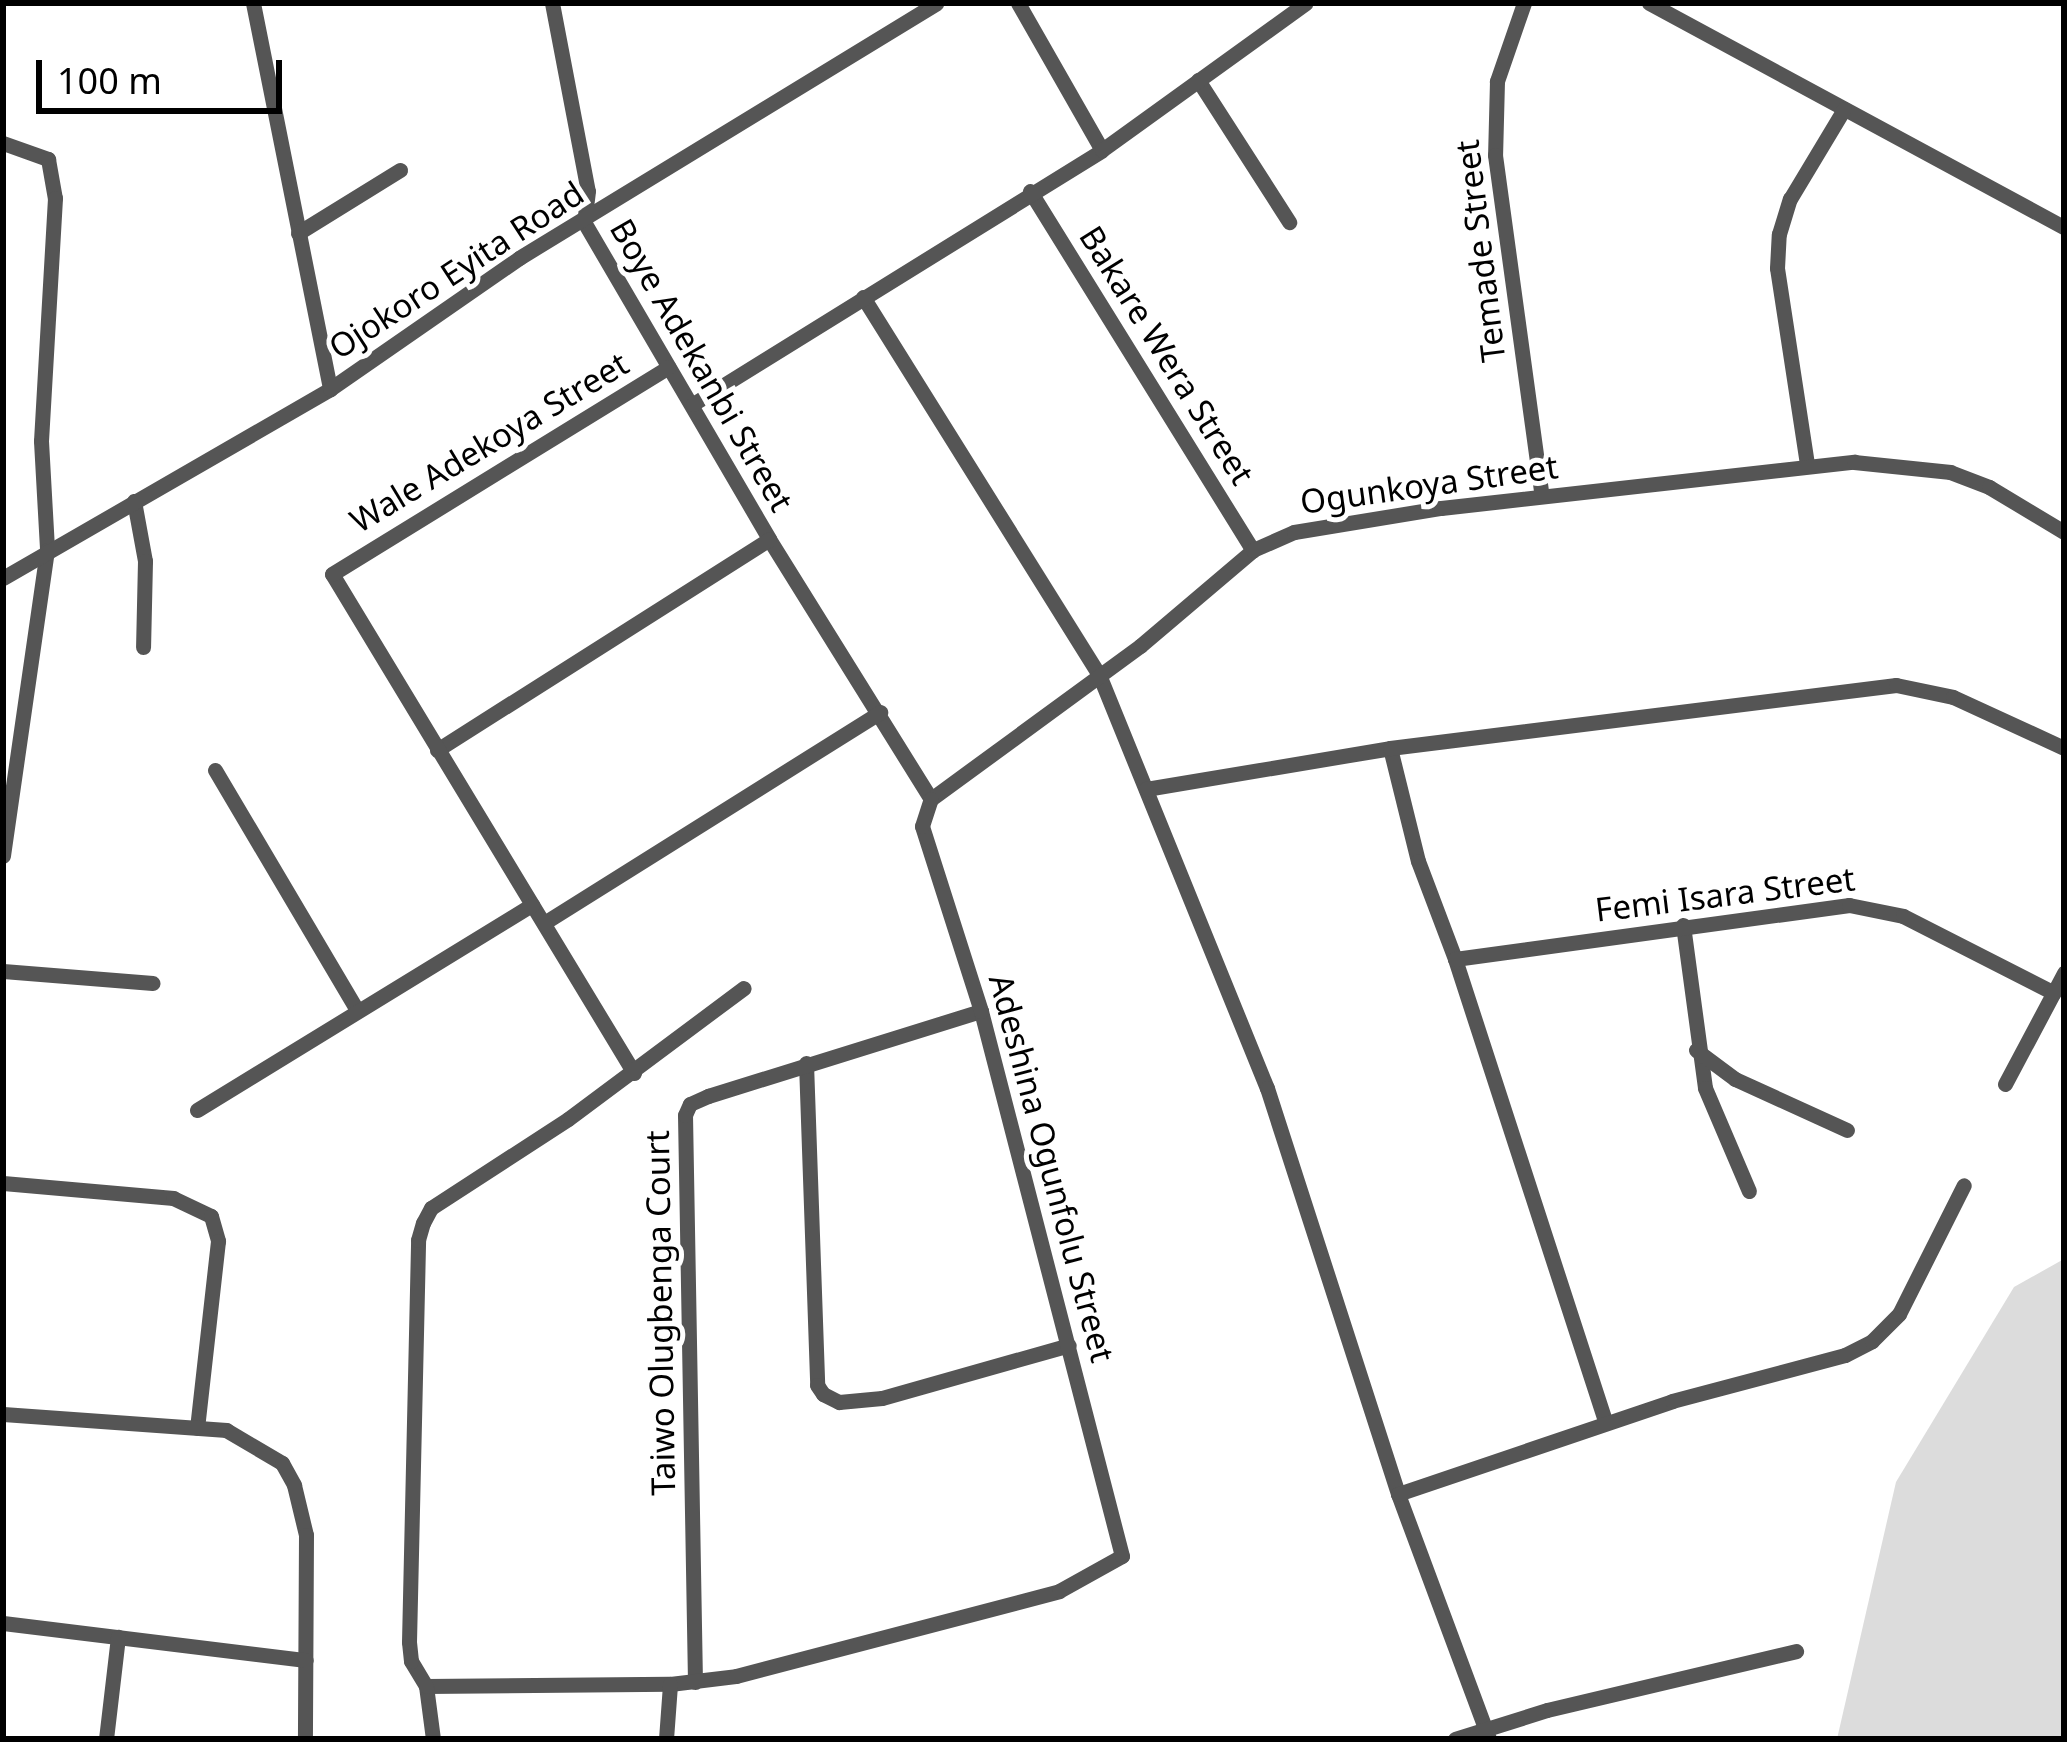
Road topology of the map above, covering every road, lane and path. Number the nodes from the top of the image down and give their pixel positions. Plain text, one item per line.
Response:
1 (254, 3) edge
2 (552, 3) edge
3 (936, 3) edge
4 (1018, 3) edge
5 (1306, 3) edge
6 (1524, 3) edge
7 (1649, 3) edge
8 (1198, 80) junction
9 (1844, 109) junction
10 (3, 143) edge
11 (1102, 149) junction
12 (400, 170) dead end
13 (1030, 191) junction
14 (584, 221) junction
15 (1289, 222) dead end
16 (2064, 227) edge
17 (298, 233) junction
18 (863, 297) junction
19 (668, 368) junction
20 (330, 388) junction
21 (694, 404) junction
22 (1807, 464) junction
23 (1542, 496) junction
24 (134, 501) junction
25 (2064, 532) edge
26 (769, 539) junction
27 (47, 550) junction
28 (1253, 550) junction
29 (3, 578) edge
30 (142, 647) dead end
31 (1100, 677) junction
32 (880, 712) junction
33 (12, 743) edge
34 (1390, 748) junction
35 (2064, 748) edge
36 (437, 750) junction
37 (215, 770) dead end
38 (1146, 789) junction
39 (931, 799) junction
40 (3, 856) edge
41 (532, 905) junction
42 (544, 923) junction
43 (1683, 925) junction
44 (1455, 959) junction
45 (3, 970) edge
46 (2064, 973) edge
47 (153, 982) dead end
48 (744, 988) dead end
49 (2054, 993) junction
50 (357, 1010) junction
51 (982, 1011) junction
52 (1696, 1050) junction
53 (806, 1063) junction
54 (634, 1073) junction
55 (2005, 1084) dead end
56 (197, 1110) dead end
57 (1847, 1130) dead end
58 (3, 1183) edge
59 (1964, 1185) dead end
60 (1749, 1190) dead end
61 (1069, 1345) junction
62 (3, 1414) edge
63 (1606, 1423) junction
64 (197, 1427) junction
65 (1398, 1494) junction
66 (3, 1623) edge
67 (118, 1637) junction
68 (1796, 1651) dead end
69 (306, 1660) junction
70 (694, 1682) junction
71 (670, 1684) junction
72 (426, 1686) junction
73 (1487, 1734) edge
74 (106, 1739) edge
75 (305, 1739) edge
76 (433, 1739) edge
77 (666, 1739) edge
78 (1455, 1739) edge

1 - 17 street
2 - 14 street
3 - 14 street, Ojokoro Eyita Road
4 - 11 street
5 - 8 street
6 - 23 street, Temade Street
7 - 9 street
8 - 11 street
8 - 15 street
9 - 16 street
9 - 22 street
10 - 27 street
11 - 13 street
12 - 17 street
13 - 18 street
13 - 28 street, Bakare Wera Street
14 - 19 street, Boye Adekanbi Street
14 - 20 street, Ojokoro Eyita Road
17 - 20 street
18 - 21 street
18 - 31 street
19 - 21 street, Boye Adekanbi Street
19 - 36 street, Wale Adekoya Street
20 - 24 street, Ojokoro Eyita Road
21 - 26 street, Boye Adekanbi Street
22 - 23 street, Ogunkoya Street
22 - 25 street, Ogunkoya Street
23 - 28 street, Ogunkoya Street
24 - 27 street, Ojokoro Eyita Road
24 - 30 street
26 - 32 street, Boye Adekanbi Street
26 - 36 street
27 - 29 street, Ojokoro Eyita Road
27 - 33 street
28 - 31 street, Ogunkoya Street
31 - 38 street
31 - 39 street, Ogunkoya Street
32 - 39 street, Boye Adekanbi Street
32 - 42 street
33 - 40 street
34 - 35 street
34 - 38 street
34 - 44 street
36 - 41 street
37 - 50 street
38 - 65 street
39 - 51 street, Adeshina Ogunfolu Street
41 - 42 street
41 - 50 street
42 - 54 street
43 - 44 street, Femi Isara Street
43 - 49 street, Femi Isara Street
43 - 52 street
44 - 63 street
45 - 47 street
46 - 49 street
48 - 54 street
49 - 55 street
50 - 56 street
51 - 53 street, Taiwo Olugbenga Court
51 - 61 street, Adeshina Ogunfolu Street
52 - 57 street
52 - 60 street
53 - 61 street
53 - 70 street, Taiwo Olugbenga Court
54 - 72 street
58 - 64 street
59 - 63 street
61 - 70 street, Adeshina Ogunfolu Street
62 - 64 street
63 - 65 street
64 - 69 street
65 - 73 street
66 - 67 street
67 - 69 street
67 - 74 street
68 - 73 street
69 - 75 street
70 - 71 street
71 - 72 street
71 - 77 street
72 - 76 street
73 - 78 street

